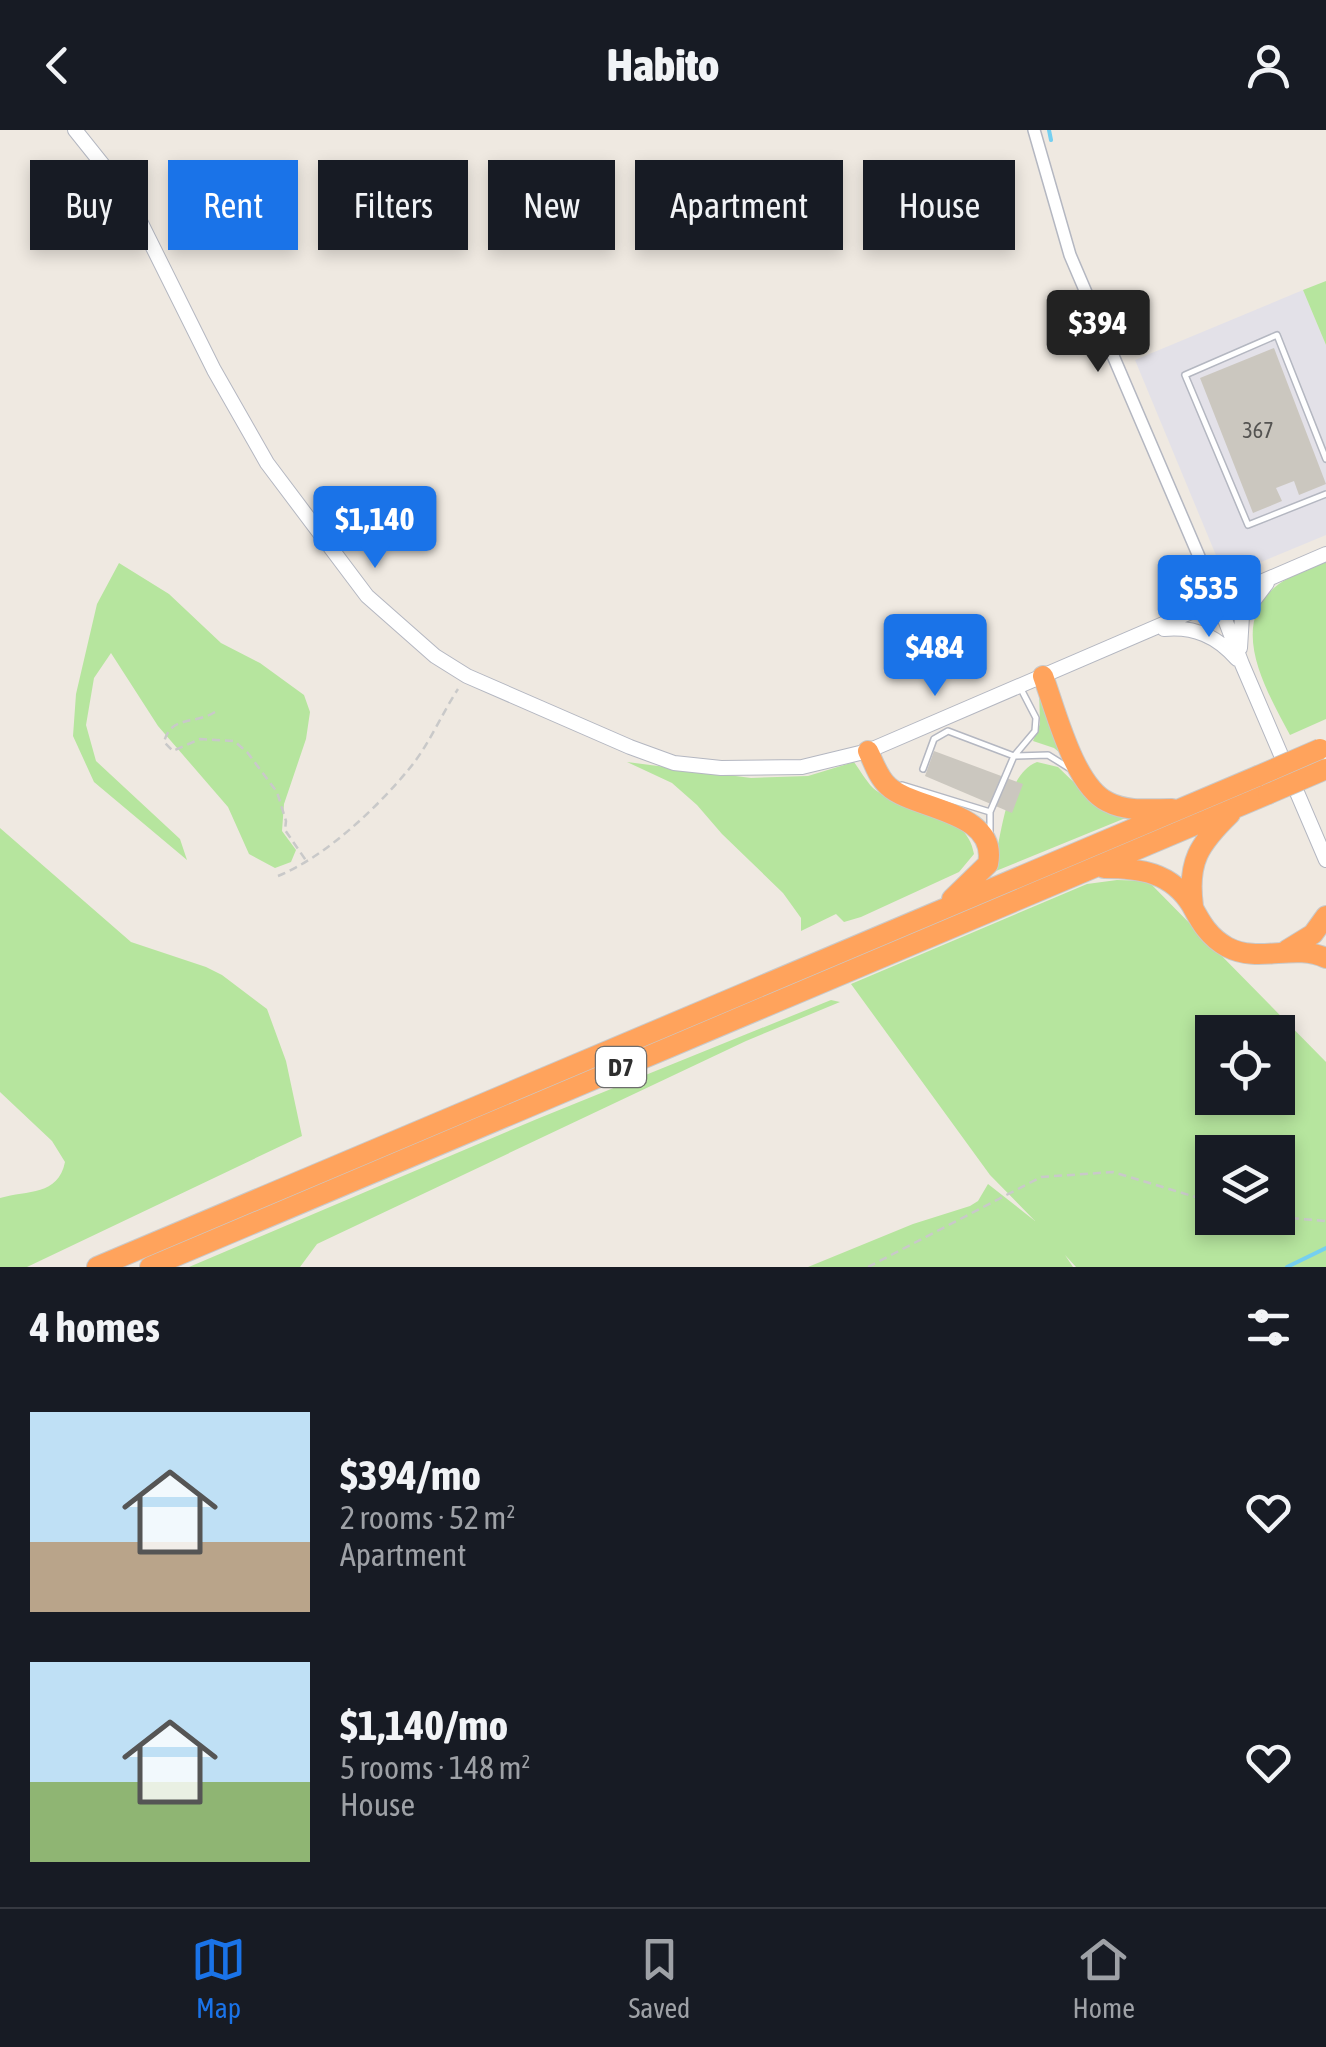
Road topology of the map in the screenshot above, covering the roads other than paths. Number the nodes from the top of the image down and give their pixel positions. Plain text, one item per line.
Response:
1 (75, 130) edge
2 (1034, 130) edge
3 (1326, 459) edge
4 (1326, 494) edge
5 (1326, 554) edge
6 (1275, 576) junction
7 (1218, 601) junction
8 (1148, 631) junction
9 (1242, 664) junction
10 (1043, 676) junction
11 (1019, 686) junction
12 (868, 751) junction
13 (1324, 755) edge
14 (1014, 756) junction
15 (923, 769) dead end
16 (878, 773) junction
17 (1083, 779) junction
18 (1263, 785) junction
19 (1236, 808) junction
20 (1179, 809) junction
21 (990, 812) junction
22 (988, 850) junction
23 (1326, 860) edge
24 (1092, 868) junction
25 (1193, 908) junction
26 (937, 912) junction
27 (1326, 916) edge
28 (1326, 942) edge
29 (1276, 954) junction
30 (1326, 958) edge
31 (97, 1267) edge
32 (150, 1267) edge

1 - 12 street
2 - 7 street
3 - 4 lane
5 - 6 street
6 - 7 street
6 - 9 street
7 - 8 street
7 - 9 street
8 - 9 street
8 - 10 street
9 - 23 street
10 - 11 street
10 - 17 highway
11 - 12 street
11 - 14 lane
12 - 16 highway
13 - 18 highway, D7, bridge
14 - 15 lane
14 - 17 lane
14 - 21 lane
16 - 21 lane
16 - 22 highway
17 - 20 highway
18 - 19 highway, D7
18 - 20 highway, D7
19 - 24 highway, D7
19 - 25 highway
20 - 26 highway, D7
21 - 22 lane
22 - 26 highway
24 - 25 highway
24 - 32 highway, D7
25 - 29 highway
26 - 31 highway, D7
27 - 29 highway
28 - 29 highway
29 - 30 highway

